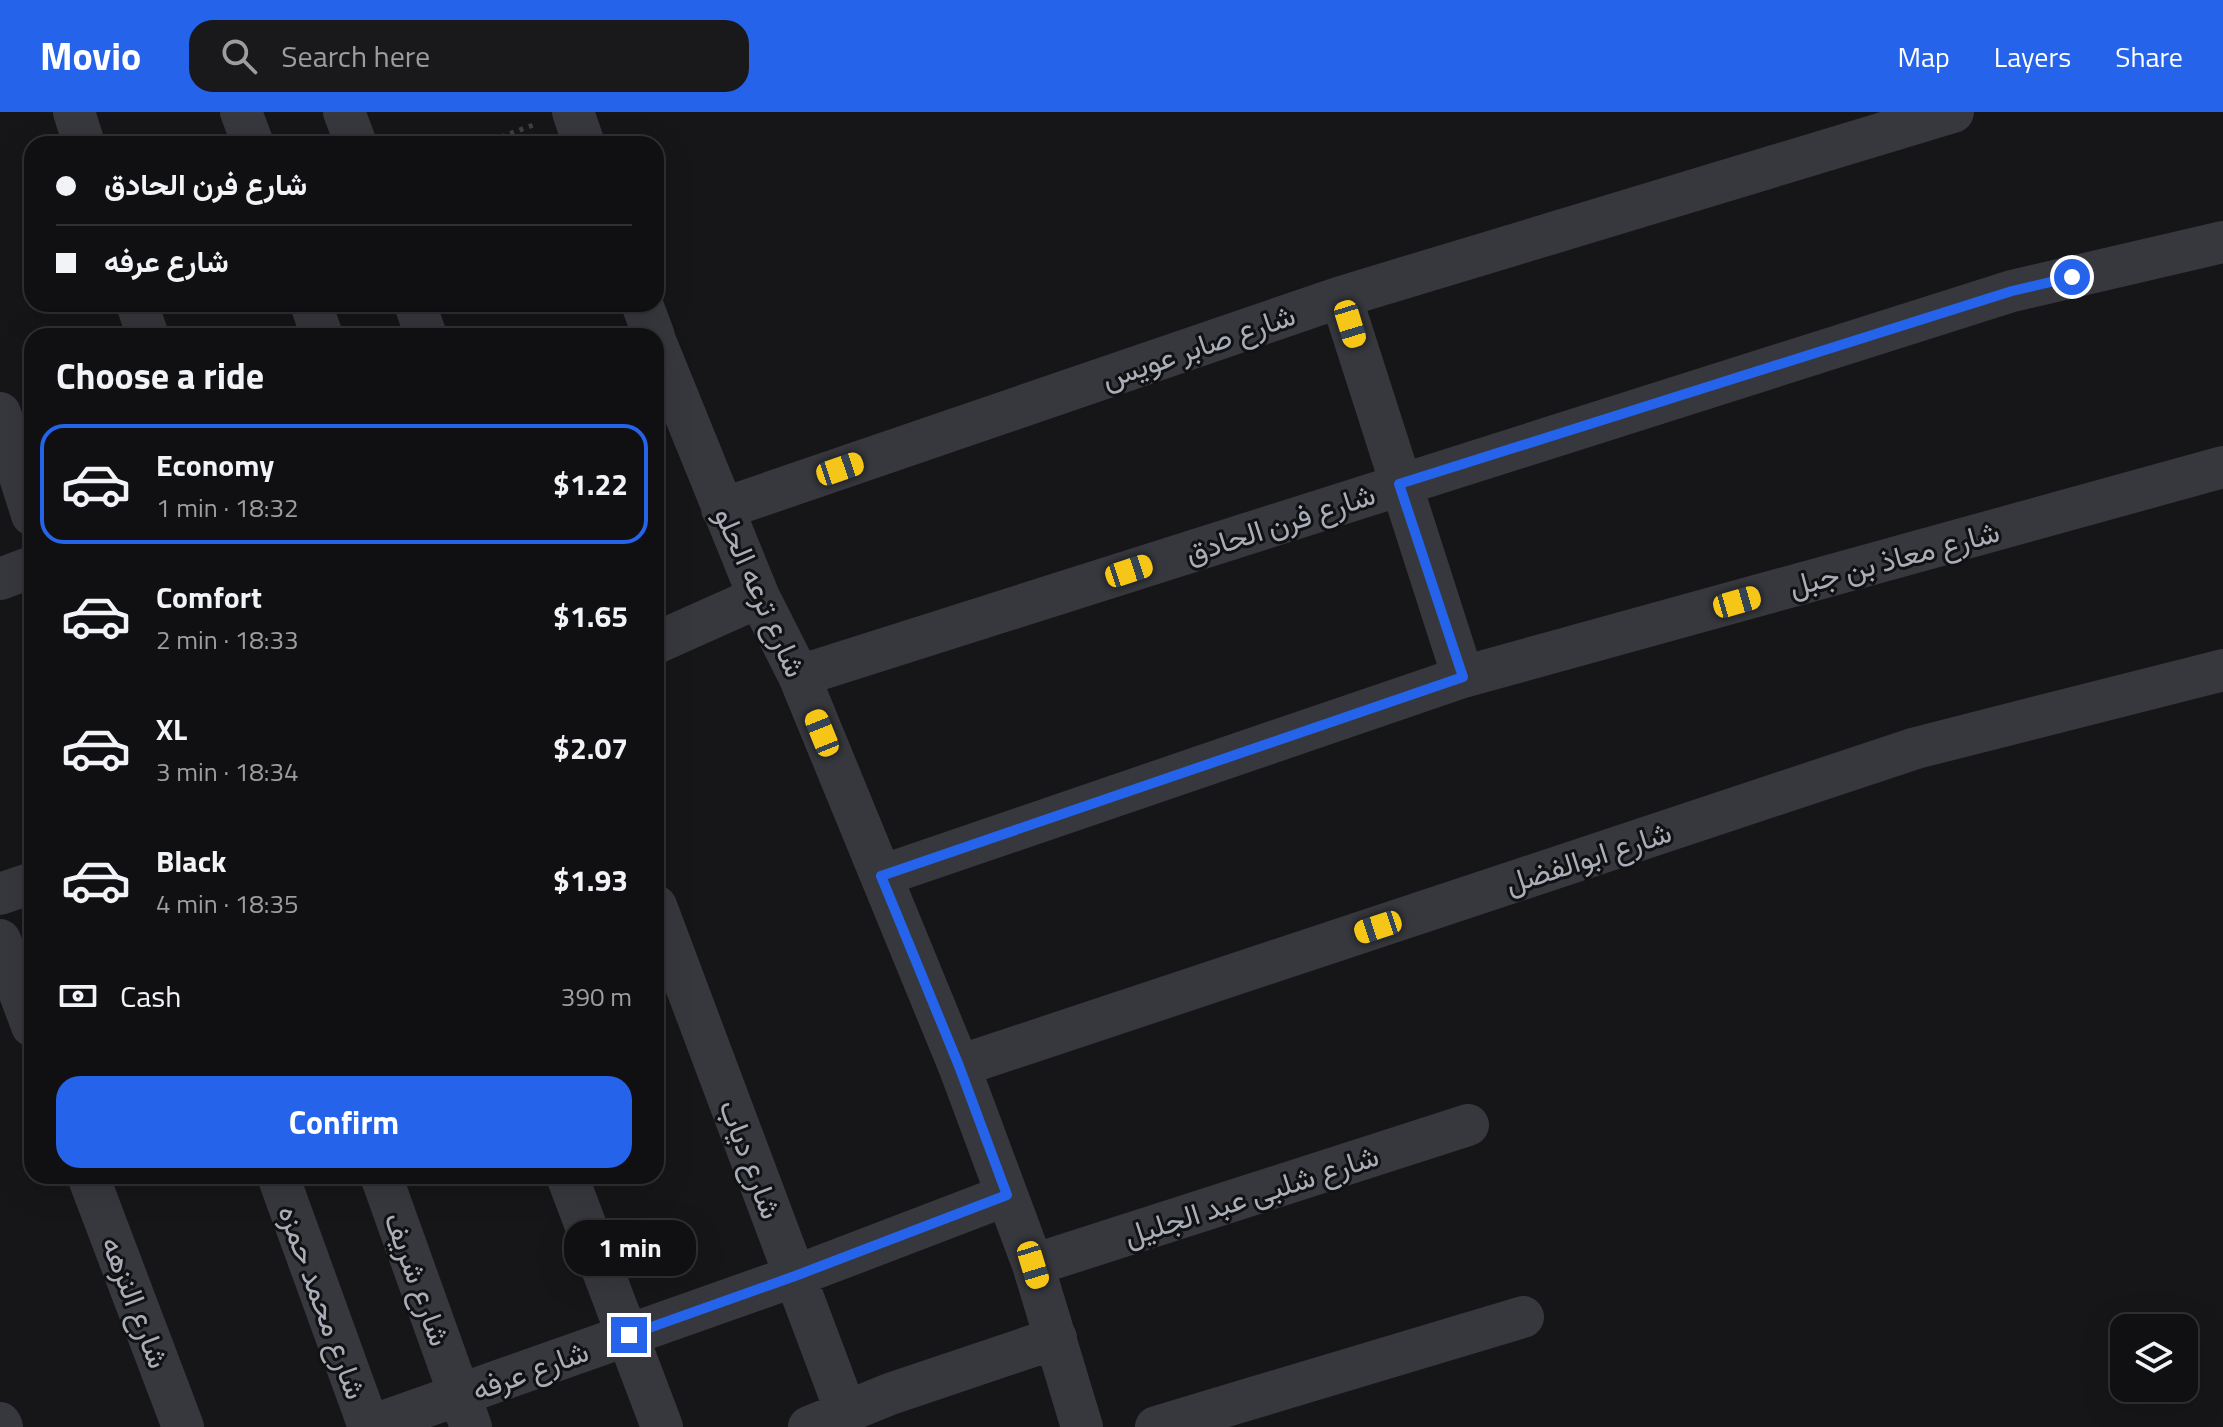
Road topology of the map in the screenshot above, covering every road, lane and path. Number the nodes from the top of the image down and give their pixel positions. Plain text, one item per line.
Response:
1 (74, 112) edge
2 (241, 112) edge
3 (344, 112) edge
4 (1953, 112) edge
5 (556, 117) edge
6 (82, 136) edge
7 (250, 136) edge
8 (353, 136) edge
9 (504, 136) edge
10 (576, 136) edge
11 (2223, 242) edge
12 (1341, 297) junction
13 (664, 366) edge
14 (0, 413) edge
15 (2223, 467) edge
16 (1399, 484) junction
17 (24, 490) edge
18 (722, 509) junction
19 (24, 570) edge
20 (0, 579) edge
21 (759, 597) junction
22 (664, 639) edge
23 (2223, 670) edge
24 (799, 676) junction
25 (1463, 677) junction
26 (881, 876) junction
27 (24, 886) edge
28 (0, 894) edge
29 (664, 927) edge
30 (0, 940) edge
31 (24, 1004) edge
32 (959, 1066) junction
33 (1468, 1125) dead end
34 (91, 1184) edge
35 (281, 1184) edge
36 (384, 1184) edge
37 (570, 1184) edge
38 (1007, 1195) junction
39 (1033, 1265) junction
40 (795, 1276) junction
41 (1523, 1317) dead end
42 (629, 1335) junction
43 (1056, 1338) junction
44 (896, 1410) edge
45 (466, 1411) edge
46 (827, 1420) edge
47 (183, 1427) edge
48 (368, 1427) edge
49 (662, 1427) edge
50 (1082, 1427) edge
51 (1156, 1427) edge

1 - 6 street
2 - 7 street
3 - 8 street
4 - 12 street, شارع صابر عويس
5 - 9 path
5 - 10 street
11 - 16 street, شارع فرن الحادق
12 - 16 street
12 - 18 street, شارع صابر عويس
13 - 18 street, شارع ترعه الحلو
14 - 17 street
15 - 25 street, شارع معاذ بن جبل
16 - 24 street, شارع فرن الحادق
16 - 25 street
18 - 21 street, شارع ترعه الحلو
19 - 20 street
21 - 22 street
21 - 24 street, شارع ترعه الحلو
23 - 32 street, شارع ابوالفضل
24 - 26 street, شارع ترعه الحلو
25 - 26 street, شارع معاذ بن جبل
26 - 32 street, شارع ترعه الحلو
27 - 28 street
29 - 40 street, شارع دياب
30 - 31 street
32 - 38 street, شارع ترعه الحلو
33 - 39 street, شارع شلبى عبد الجليل
34 - 47 street, شارع النزهه
35 - 48 street, شارع محمد حمزه
36 - 45 street, شارع شريف
37 - 42 street
38 - 39 street, شارع ترعه الحلو
38 - 40 street, شارع عرفه
39 - 43 street, شارع ترعه الحلو
40 - 42 street, شارع عرفه
40 - 46 street, شارع دياب
41 - 51 street
42 - 45 street, شارع عرفه
42 - 49 street
43 - 44 street
43 - 50 street, شارع ترعه الحلو
44 - 46 street
45 - 48 street, شارع عرفه

